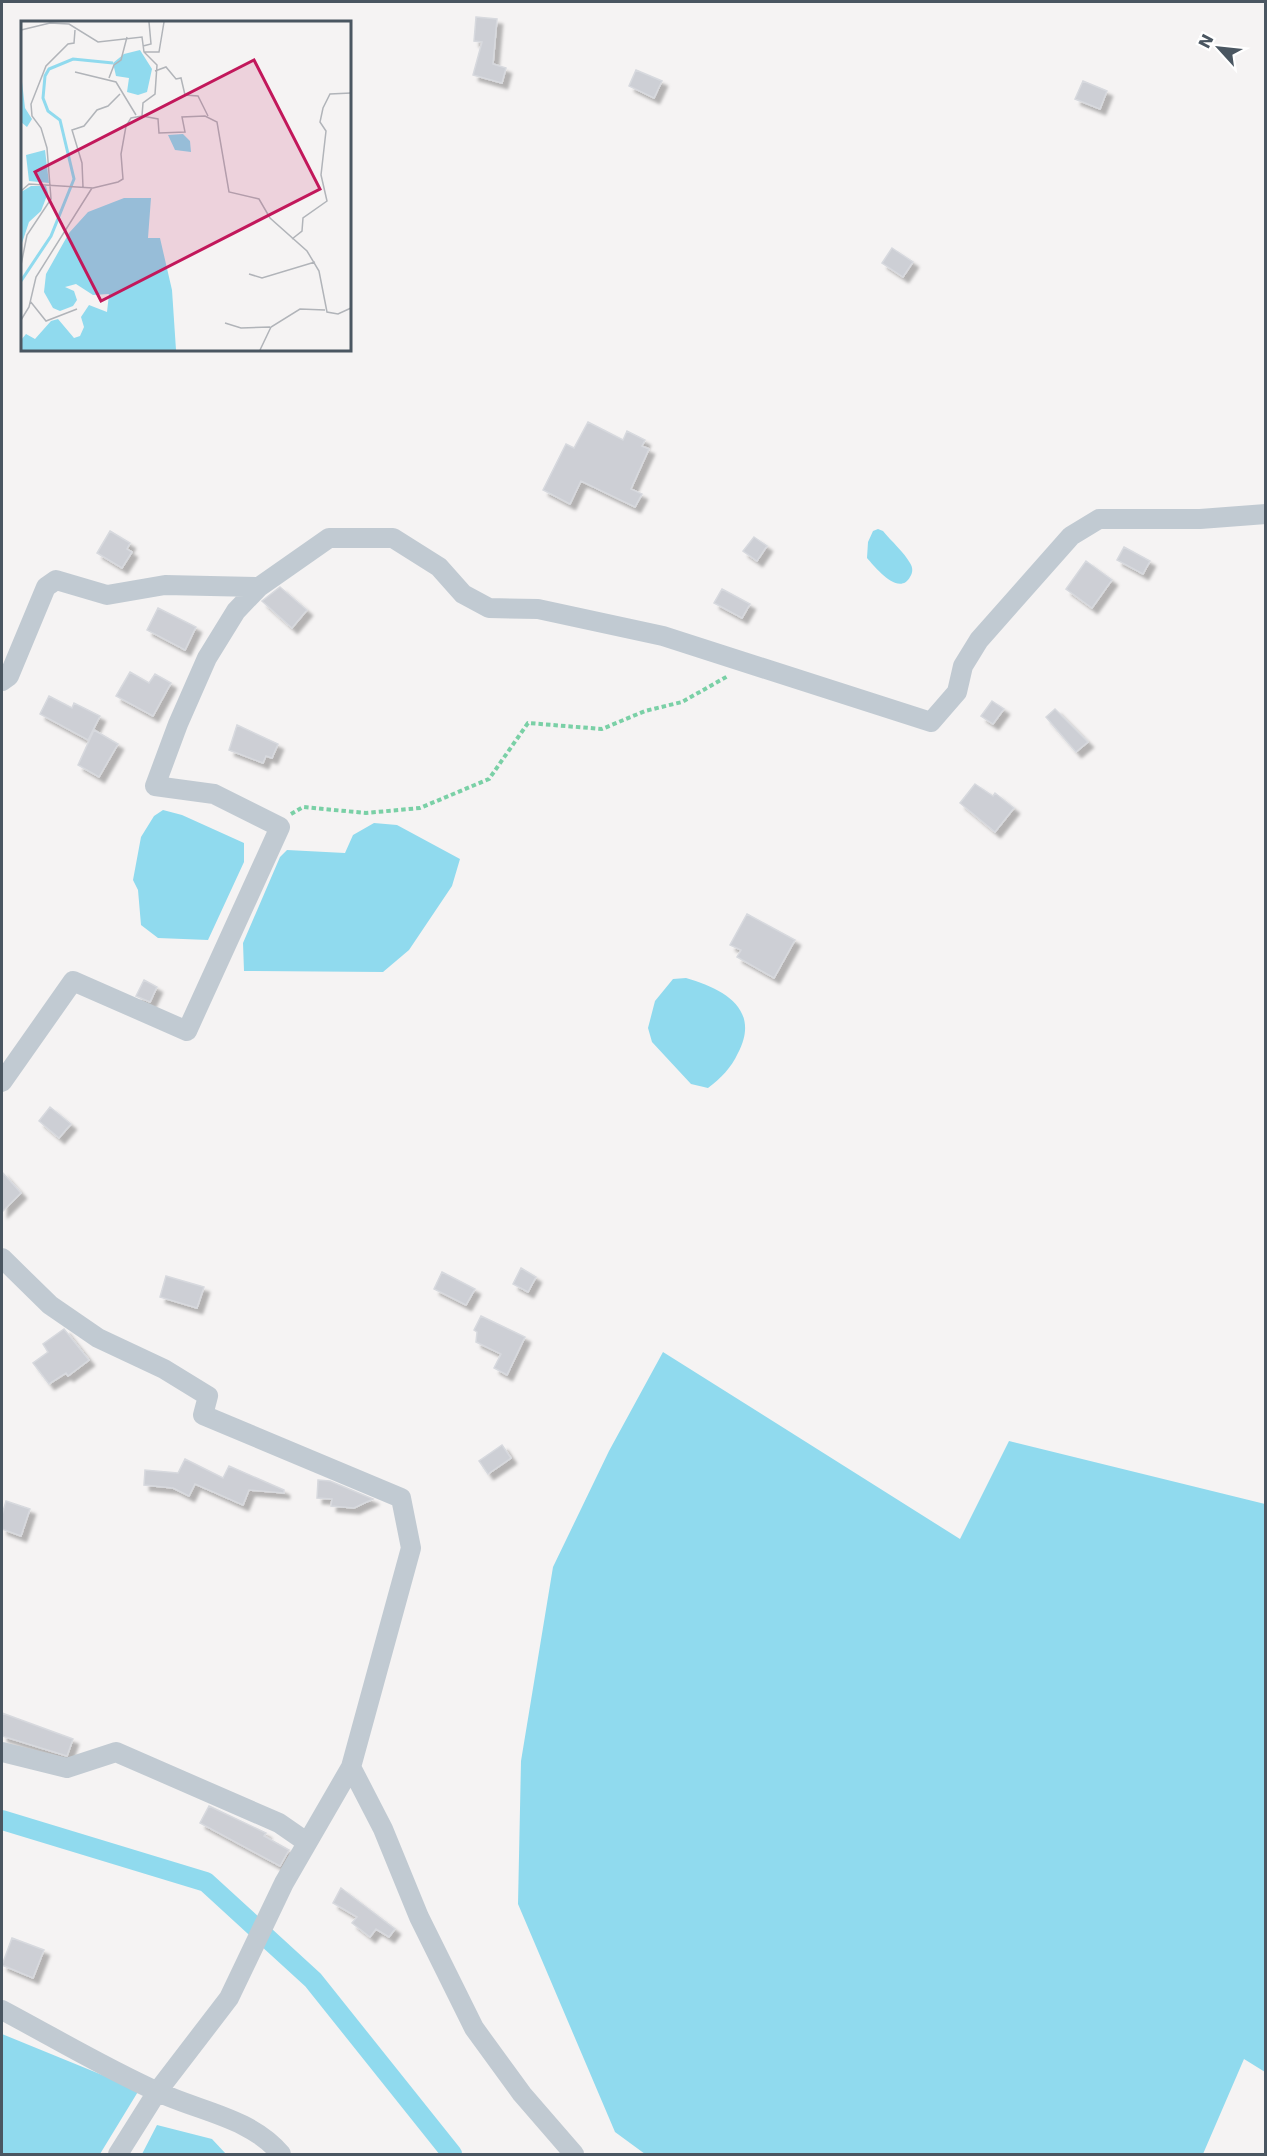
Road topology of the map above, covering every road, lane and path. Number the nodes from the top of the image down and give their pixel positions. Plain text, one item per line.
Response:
1 (1266, 514) edge
2 (259, 587) junction
3 (752, 663) junction
4 (2, 681) edge
5 (280, 827) junction
6 (2, 1082) edge
7 (2, 1258) edge
8 (2, 1752) edge
9 (351, 1767) junction
10 (305, 1841) junction
11 (2, 2010) edge
12 (157, 2092) junction
13 (118, 2154) edge
14 (281, 2154) edge
15 (574, 2154) edge

1 - 3 street
2 - 3 street
2 - 4 street
2 - 5 street
3 - 5 path
5 - 6 street
7 - 9 street
8 - 10 street
9 - 10 street
9 - 15 street
10 - 12 street
11 - 12 street
12 - 13 street
12 - 14 street

